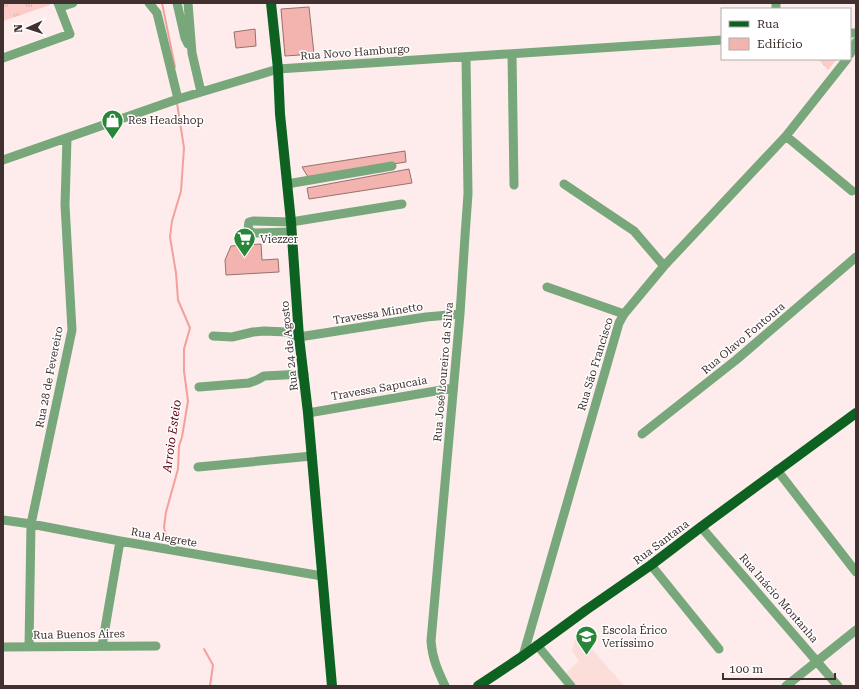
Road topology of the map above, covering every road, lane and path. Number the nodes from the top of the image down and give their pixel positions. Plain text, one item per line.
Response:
1 (73, 3) edge
2 (149, 3) edge
3 (178, 3) edge
4 (188, 3) edge
5 (271, 3) edge
6 (59, 5) edge
7 (721, 40) edge
8 (856, 42) edge
9 (851, 52) edge
10 (192, 53) junction
11 (512, 55) junction
12 (466, 57) junction
13 (3, 58) edge
14 (846, 60) edge
15 (278, 69) junction
16 (202, 92) junction
17 (178, 99) junction
18 (786, 136) junction
19 (67, 138) junction
20 (3, 160) edge
21 (392, 166) dead end
22 (286, 184) junction
23 (564, 184) dead end
24 (514, 185) dead end
25 (852, 191) dead end
26 (402, 204) dead end
27 (291, 227) junction
28 (856, 257) edge
29 (664, 266) junction
30 (547, 287) dead end
31 (460, 314) junction
32 (624, 314) junction
33 (213, 336) dead end
34 (299, 337) junction
35 (304, 374) junction
36 (199, 387) dead end
37 (453, 388) junction
38 (308, 413) junction
39 (855, 415) edge
40 (642, 434) dead end
41 (312, 456) junction
42 (198, 467) dead end
43 (777, 470) junction
44 (3, 520) edge
45 (31, 524) junction
46 (701, 527) junction
47 (120, 541) junction
48 (651, 565) junction
49 (856, 572) edge
50 (322, 576) junction
51 (856, 630) edge
52 (102, 646) junction
53 (156, 646) dead end
54 (538, 646) junction
55 (3, 647) edge
56 (29, 647) junction
57 (719, 649) dead end
58 (523, 656) junction
59 (817, 660) junction
60 (332, 686) edge
61 (445, 686) edge
62 (478, 686) edge
63 (571, 686) edge
64 (786, 686) edge
65 (838, 686) edge

1 - 6 street
2 - 17 street
3 - 10 street
4 - 10 street
5 - 15 main road, Rua 24 de Agosto
6 - 13 street
7 - 11 street, Rua Novo Hamburgo
8 - 9 street
10 - 16 street
11 - 12 street, Rua Novo Hamburgo
11 - 24 street
12 - 15 street, Rua Novo Hamburgo
12 - 31 street, Rua José Loureiro da Silva
14 - 18 street, Rua São Francisco
15 - 16 street, Rua Novo Hamburgo
15 - 22 main road, Rua 24 de Agosto
16 - 17 street, Rua Novo Hamburgo
17 - 19 street, Rua Novo Hamburgo
18 - 25 street
18 - 29 street, Rua São Francisco
19 - 20 street, Rua Novo Hamburgo
19 - 45 street, Rua 28 de Fevereiro
21 - 22 street
22 - 27 main road, Rua 24 de Agosto
23 - 29 street
26 - 27 street
27 - 34 main road, Rua 24 de Agosto
28 - 40 street, Rua Olavo Fontoura
29 - 32 street, Rua São Francisco
30 - 32 street
31 - 34 street, Travessa Minetto
31 - 37 street, Rua José Loureiro da Silva
32 - 58 street, Rua São Francisco
33 - 34 street
34 - 35 main road, Rua 24 de Agosto
35 - 36 street
35 - 38 main road, Rua 24 de Agosto
37 - 38 street, Travessa Sapucaia
37 - 61 street, Rua José Loureiro da Silva
38 - 41 main road, Rua 24 de Agosto
39 - 43 main road, Rua Santana
41 - 42 street
41 - 50 main road, Rua 24 de Agosto
43 - 46 main road, Rua Santana
43 - 49 street
44 - 45 street, Rua Alegrete
45 - 47 street, Rua Alegrete
45 - 56 street, Rua 28 de Fevereiro
46 - 48 main road, Rua Santana
46 - 59 street, Rua Inácio Montanha
47 - 50 street, Rua Alegrete
47 - 52 street
48 - 54 main road, Rua Santana
48 - 57 street
50 - 60 main road, Rua 24 de Agosto
51 - 59 street
52 - 53 street, Rua Buenos Aires
52 - 56 street, Rua Buenos Aires
54 - 58 main road, Rua Santana
54 - 63 street
55 - 56 street, Rua Buenos Aires
58 - 62 main road, Rua Santana
59 - 64 street
59 - 65 street, Rua Inácio Montanha

